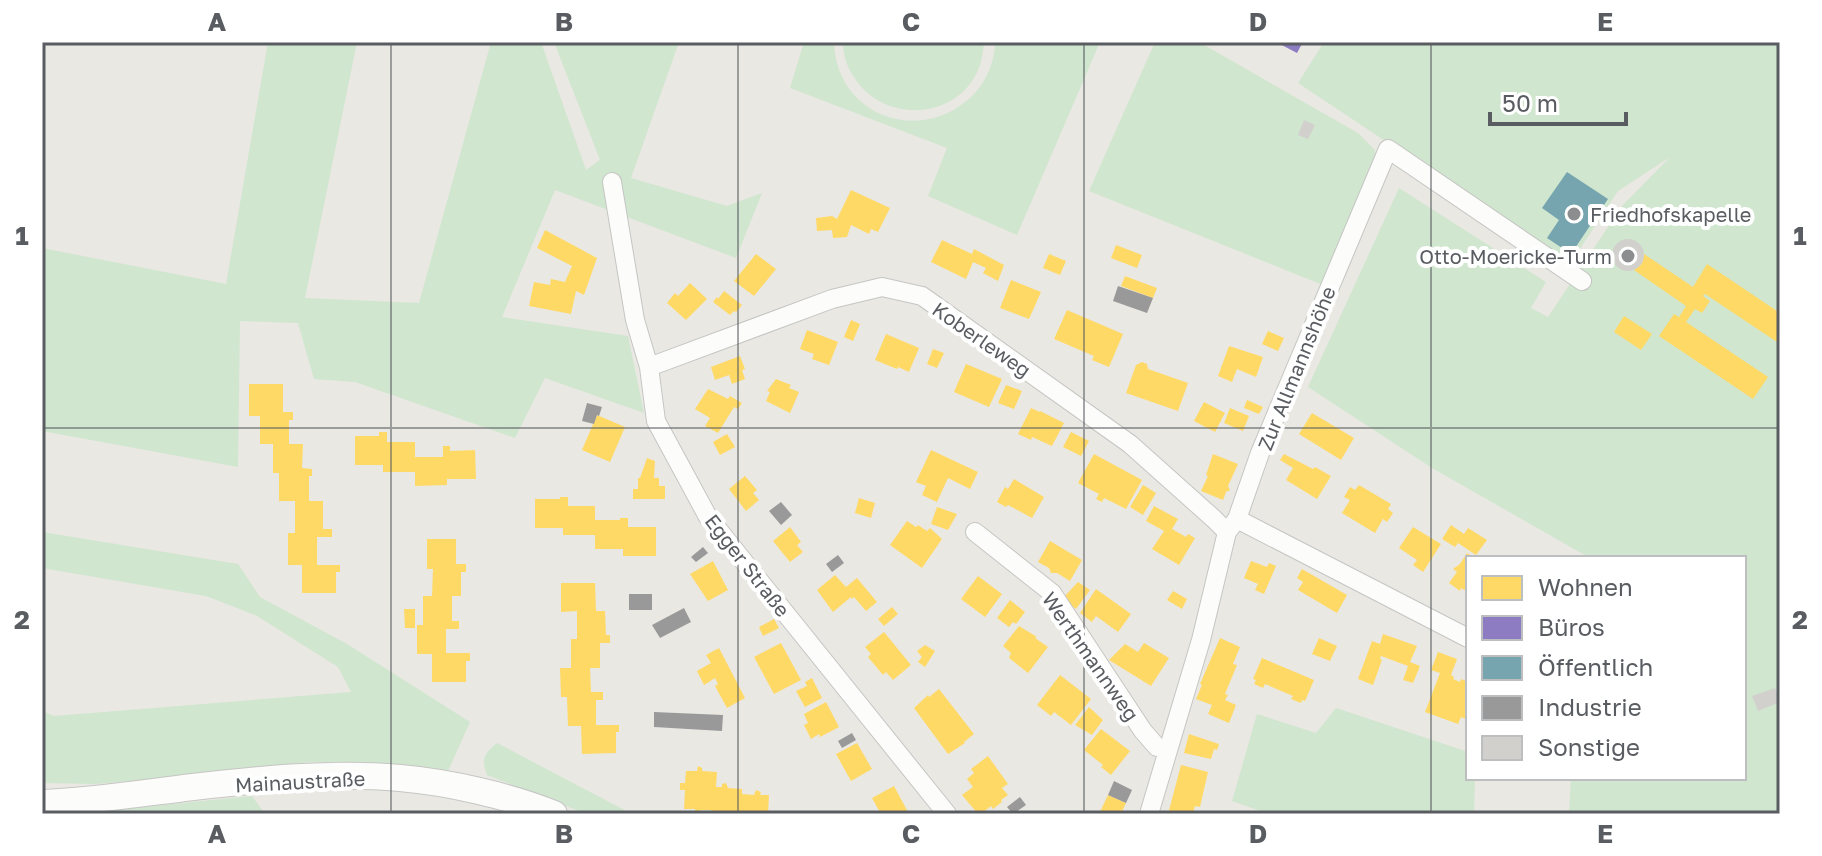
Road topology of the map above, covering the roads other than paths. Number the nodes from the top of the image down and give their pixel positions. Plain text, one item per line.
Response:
1 (612, 182) dead end
2 (1582, 281) dead end
3 (649, 367) junction
4 (1232, 525) junction
5 (975, 532) dead end
6 (1466, 637) edge
7 (1168, 749) junction
8 (42, 803) edge
9 (554, 814) edge
10 (947, 814) edge
11 (1149, 814) edge

1 - 3 street, Egger Straße
2 - 4 street, Zur Allmannshöhe
3 - 4 street, Koberleweg
3 - 10 street, Egger Straße
4 - 6 street, Koberleweg
4 - 7 street, Zur Allmannshöhe
5 - 7 street, Werthmannweg
7 - 11 street, Zur Allmannshöhe
8 - 9 main road, Mainaustraße

